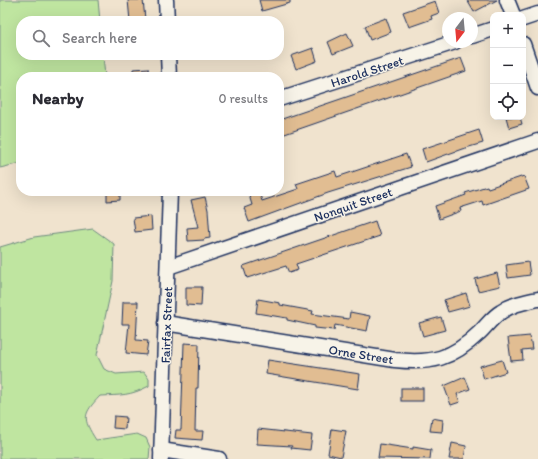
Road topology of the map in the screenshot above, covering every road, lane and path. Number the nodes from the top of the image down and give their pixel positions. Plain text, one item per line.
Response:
1 (166, 0) edge
2 (507, 0) edge
3 (512, 12) edge
4 (538, 14) edge
5 (167, 16) edge
6 (526, 19) edge
7 (490, 31) edge
8 (478, 34) edge
9 (442, 46) edge
10 (524, 48) edge
11 (168, 60) edge
12 (170, 72) edge
13 (538, 88) edge
14 (284, 97) edge
15 (538, 140) edge
16 (170, 196) edge
17 (168, 267) junction
18 (538, 299) edge
19 (166, 323) junction
20 (161, 454) edge
21 (219, 459) edge

1 - 5 street
2 - 3 street
4 - 6 street
7 - 8 street
9 - 14 street, Harold Street
10 - 13 street
11 - 12 street
15 - 17 street, Nonquit Street
16 - 17 street, Fairfax Street
17 - 19 street, Fairfax Street
18 - 19 street, Orne Street
19 - 20 street, Fairfax Street
20 - 21 street

